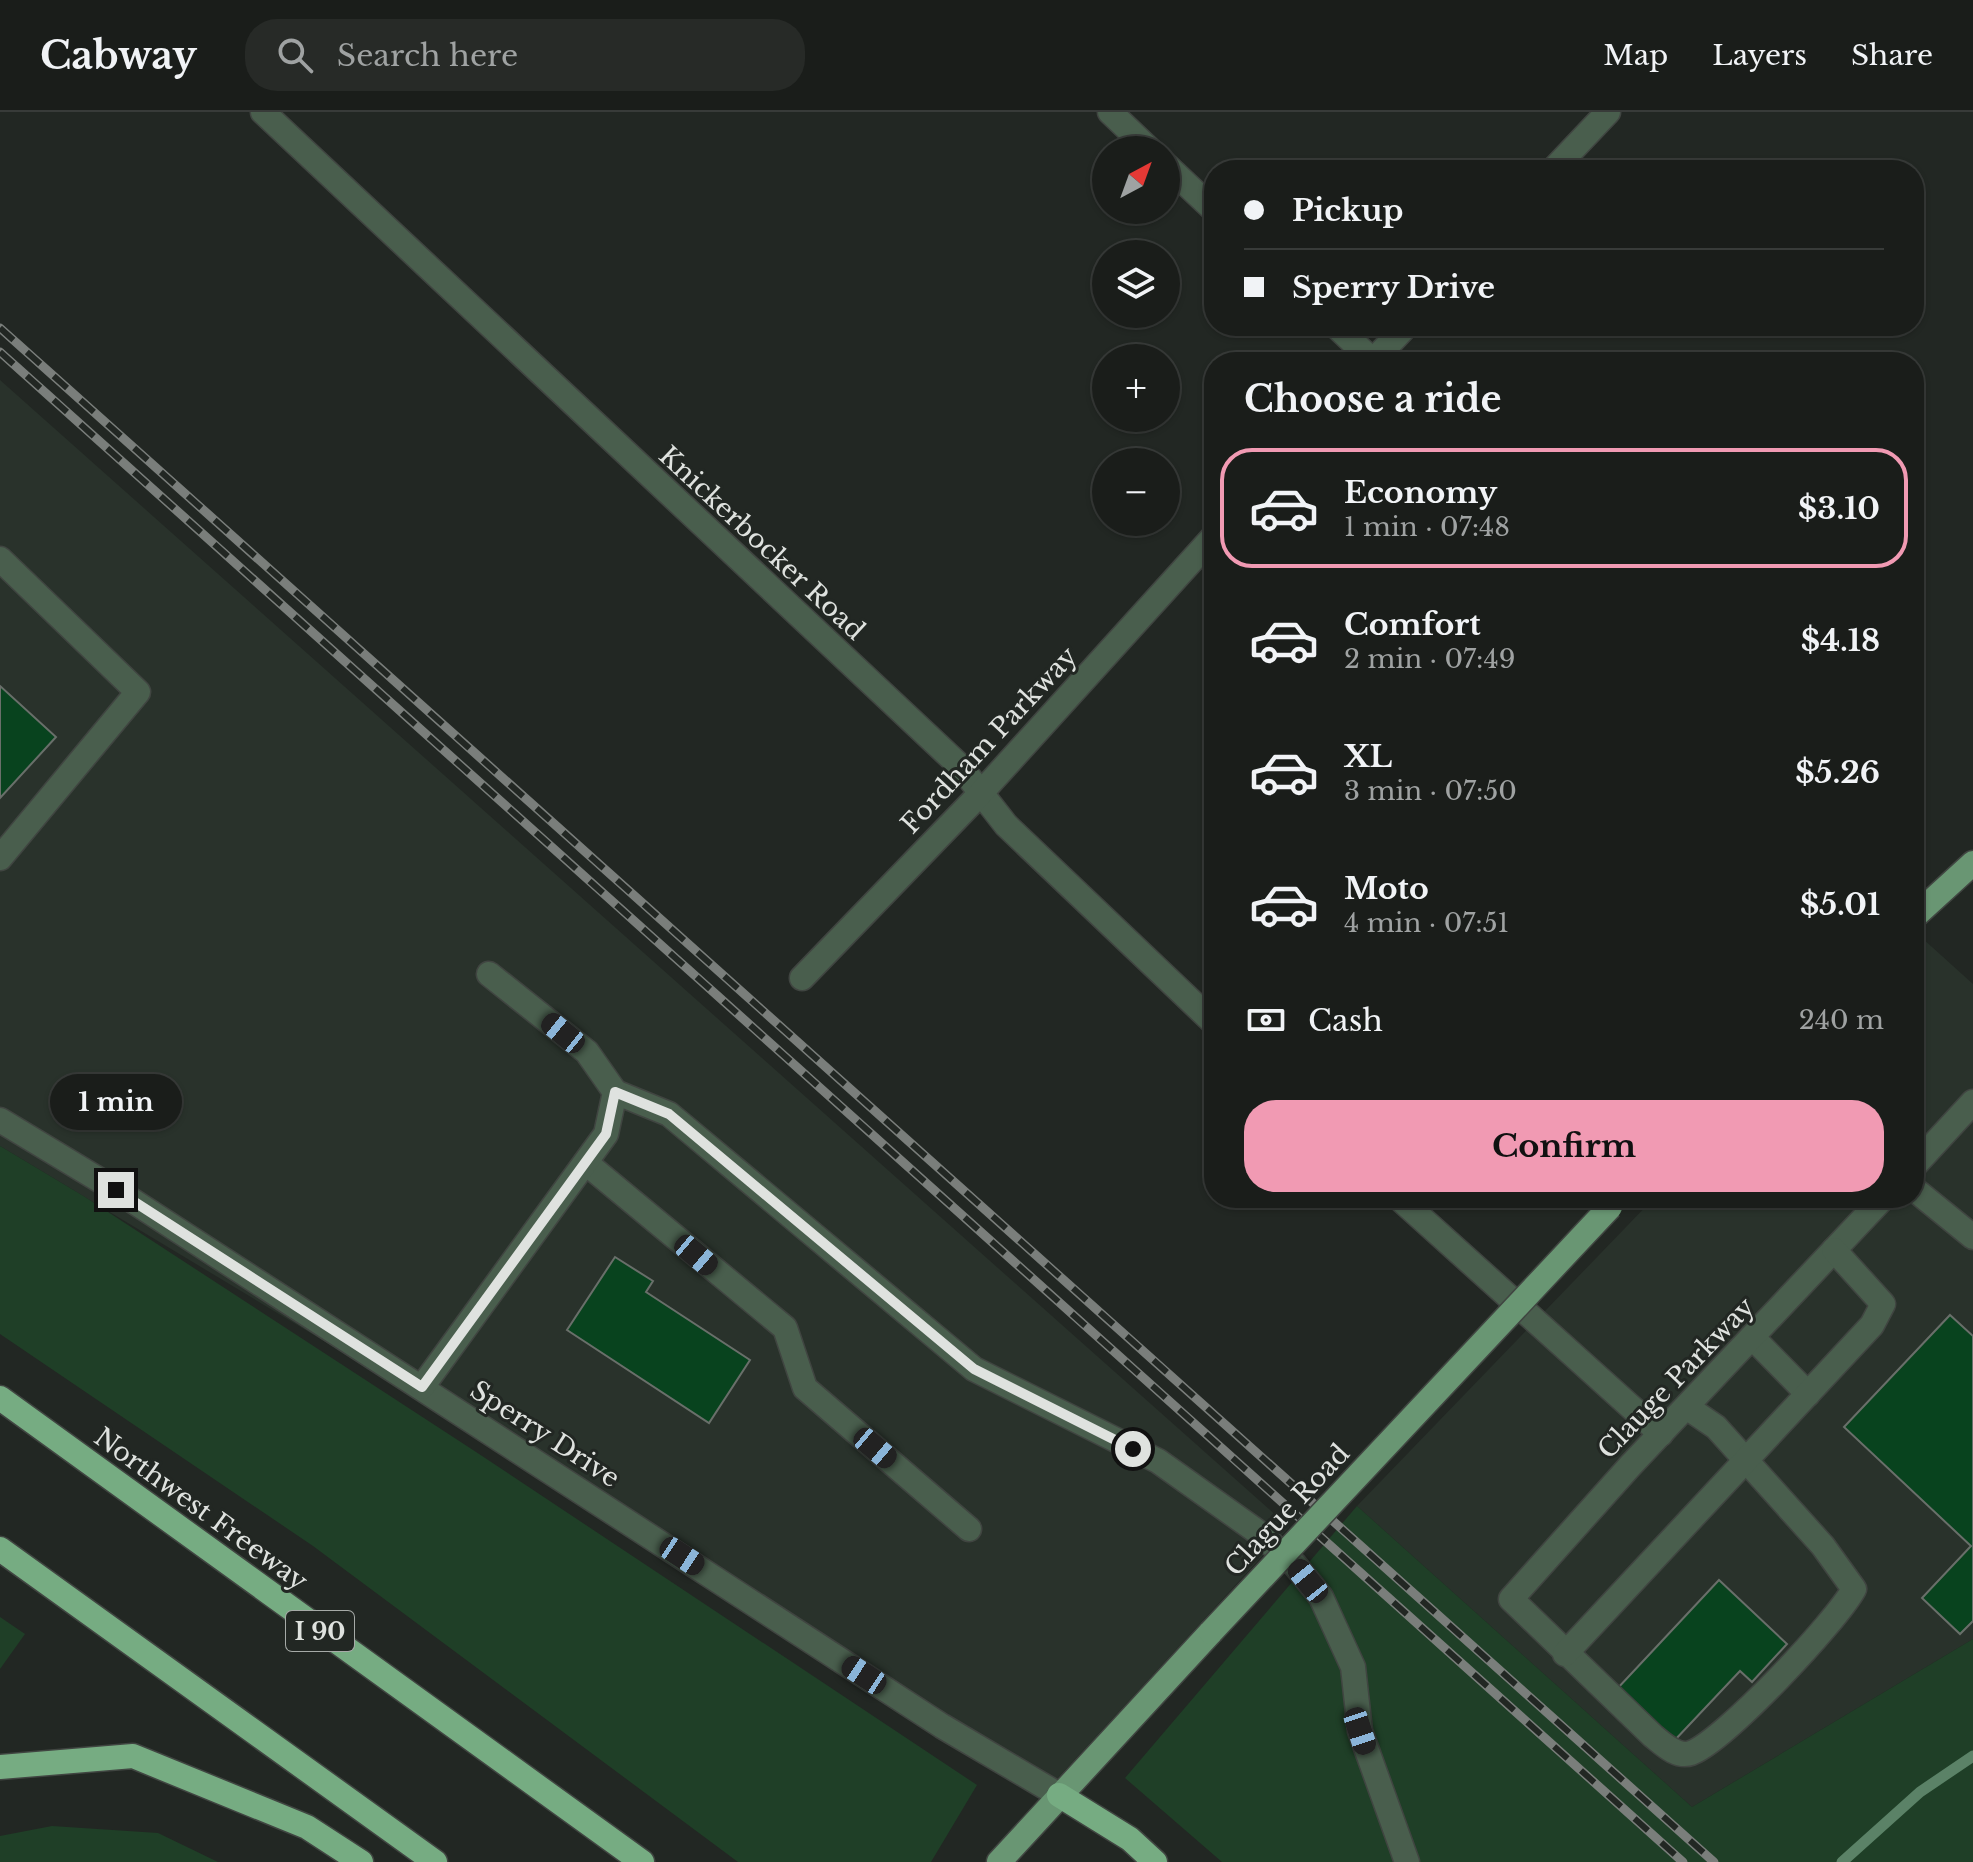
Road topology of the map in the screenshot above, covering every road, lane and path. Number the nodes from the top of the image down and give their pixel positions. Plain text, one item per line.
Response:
1 (263, 112) edge
2 (1110, 112) edge
3 (1608, 112) edge
4 (1135, 136) edge
5 (1562, 160) edge
6 (1180, 178) edge
7 (1204, 201) edge
8 (1346, 336) edge
9 (1397, 336) edge
10 (1363, 352) edge
11 (1382, 352) edge
12 (1204, 547) edge
13 (0, 559) edge
14 (980, 794) junction
15 (0, 858) edge
16 (1973, 863) edge
17 (1924, 908) edge
18 (489, 974) dead end
19 (802, 978) dead end
20 (1204, 1013) edge
21 (615, 1092) junction
22 (1973, 1102) edge
23 (0, 1120) edge
24 (1924, 1155) edge
25 (586, 1163) junction
26 (1924, 1197) edge
27 (1410, 1208) edge
28 (1609, 1208) edge
29 (1874, 1208) edge
30 (1973, 1237) edge
31 (1834, 1250) junction
32 (1754, 1339) junction
33 (422, 1387) junction
34 (1808, 1394) junction
35 (0, 1398) edge
36 (1688, 1408) junction
37 (1661, 1434) junction
38 (1745, 1460) junction
39 (969, 1529) dead end
40 (0, 1549) edge
41 (1565, 1654) junction
42 (0, 1767) edge
43 (1059, 1795) junction
44 (361, 1862) edge
45 (435, 1862) edge
46 (642, 1862) edge
47 (999, 1862) edge
48 (1155, 1862) edge
49 (1407, 1862) edge

1 - 14 street, Knickerbocker Road
2 - 4 street
3 - 5 street
6 - 7 street
8 - 10 street
9 - 11 street
12 - 14 street, Fordham Parkway
13 - 15 street
14 - 19 street, Fordham Parkway
14 - 20 street, Knickerbocker Road
16 - 17 main road
18 - 21 street
21 - 25 street
21 - 49 street
22 - 24 street
23 - 33 street, Sperry Drive
25 - 33 street
25 - 39 street
26 - 30 street
27 - 37 street
28 - 43 main road, Clague Road, bridge
29 - 31 street, Clauge Parkway
31 - 32 street, Clauge Parkway
31 - 34 street
32 - 34 street
32 - 36 street, Clauge Parkway
33 - 43 street, Sperry Drive
34 - 38 street
35 - 46 highway, Northwest Freeway / I 90
36 - 37 street, Clauge Parkway
36 - 38 street
37 - 41 street, Clauge Parkway
38 - 41 street
38 - 41 street
40 - 45 highway
42 - 44 highway
43 - 47 main road, Clague Road
43 - 48 highway

